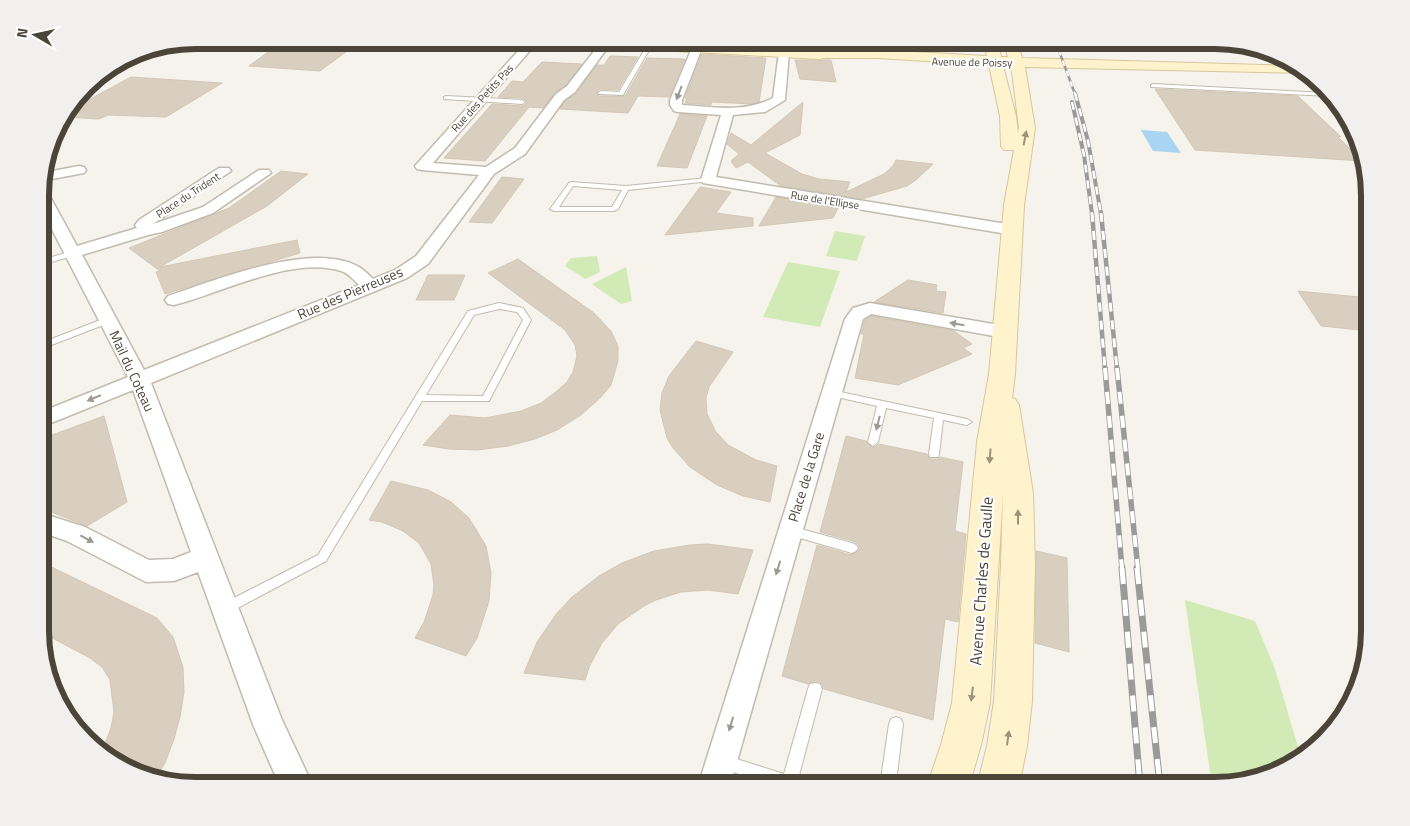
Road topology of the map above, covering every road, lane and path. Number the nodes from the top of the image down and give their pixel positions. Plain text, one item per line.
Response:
1 (526, 49) edge
2 (601, 49) edge
3 (648, 49) edge
4 (697, 49) edge
5 (761, 49) edge
6 (987, 49) edge
7 (998, 49) edge
8 (1009, 49) edge
9 (784, 52) junction
10 (802, 54) junction
11 (974, 58) junction
12 (1007, 64) junction
13 (1291, 70) edge
14 (1153, 86) dead end
15 (601, 93) dead end
16 (1322, 95) edge
17 (446, 98) dead end
18 (480, 100) junction
19 (522, 102) dead end
20 (728, 112) junction
21 (79, 170) dead end
22 (224, 171) dead end
23 (489, 171) junction
24 (264, 173) dead end
25 (50, 175) edge
26 (708, 180) junction
27 (626, 188) junction
28 (1014, 205) junction
29 (49, 208) edge
30 (146, 230) junction
31 (1013, 230) junction
32 (73, 253) junction
33 (49, 260) edge
34 (371, 286) junction
35 (174, 300) dead end
36 (108, 320) junction
37 (1005, 332) junction
38 (49, 343) edge
39 (1002, 374) junction
40 (139, 379) junction
41 (831, 393) junction
42 (420, 398) junction
43 (882, 404) junction
44 (939, 416) junction
45 (49, 417) edge
46 (967, 422) dead end
47 (873, 442) dead end
48 (934, 454) dead end
49 (49, 525) edge
50 (790, 531) junction
51 (852, 548) dead end
52 (205, 558) junction
53 (225, 609) junction
54 (815, 689) dead end
55 (896, 724) dead end
56 (720, 761) junction
57 (293, 777) edge
58 (716, 777) edge
59 (768, 777) edge
60 (794, 777) edge
61 (889, 777) edge
62 (951, 777) edge
63 (1000, 777) edge

1 - 18 street, Rue des Petits Pas
2 - 23 street, Rue des Pierreuses
3 - 15 lane
4 -> 20 street
5 - 9 main road, Avenue de Poissy
6 - 11 main road
7 - 12 main road, Avenue Charles de Gaulle
8 - 12 main road, Avenue Charles de Gaulle
9 - 10 main road, Avenue de Poissy
9 - 20 street
10 - 11 main road, Avenue de Poissy
10 - 12 main road, Avenue de Poissy
11 - 12 main road, Avenue de Poissy
12 - 13 main road
12 - 28 main road, Avenue Charles de Gaulle
28 -> 12 main road, Avenue Charles de Gaulle
14 - 16 lane
17 - 18 lane
18 - 19 lane
18 - 23 street, Rue des Petits Pas
20 - 26 street
21 - 25 street
22 - 30 street, Place du Trident
23 - 34 street, Rue des Pierreuses
24 - 30 street, Place du Trident
26 - 27 lane
26 - 31 street, Rue de l'Ellipse
27 - 27 lane
28 - 31 main road, Avenue Charles de Gaulle
29 - 32 street, Mail du Coteau
30 - 32 street
31 - 37 main road, Avenue Charles de Gaulle
32 - 33 lane
32 - 36 street, Mail du Coteau
34 - 35 street
34 - 40 street, Rue des Pierreuses
36 - 38 lane
36 - 40 street, Mail du Coteau
37 - 39 main road, Avenue Charles de Gaulle
37 -> 41 street, Place de la Gare
39 -> 62 main road, Avenue Charles de Gaulle
63 -> 39 main road, Avenue Charles de Gaulle
40 -> 45 street, Rue des Pierreuses
40 - 52 street, Mail du Coteau
41 - 43 lane
41 - 50 street, Place de la Gare
42 - 42 lane
42 - 53 lane
43 - 44 lane
43 -> 47 lane
44 - 46 lane
44 - 48 lane
49 -> 52 street
50 - 51 lane
50 -> 56 street, Place de la Gare
52 - 53 street, Mail du Coteau
53 - 57 street, Mail du Coteau
54 - 60 lane
55 - 61 lane
56 - 58 street, Place de la Gare
56 - 59 lane

